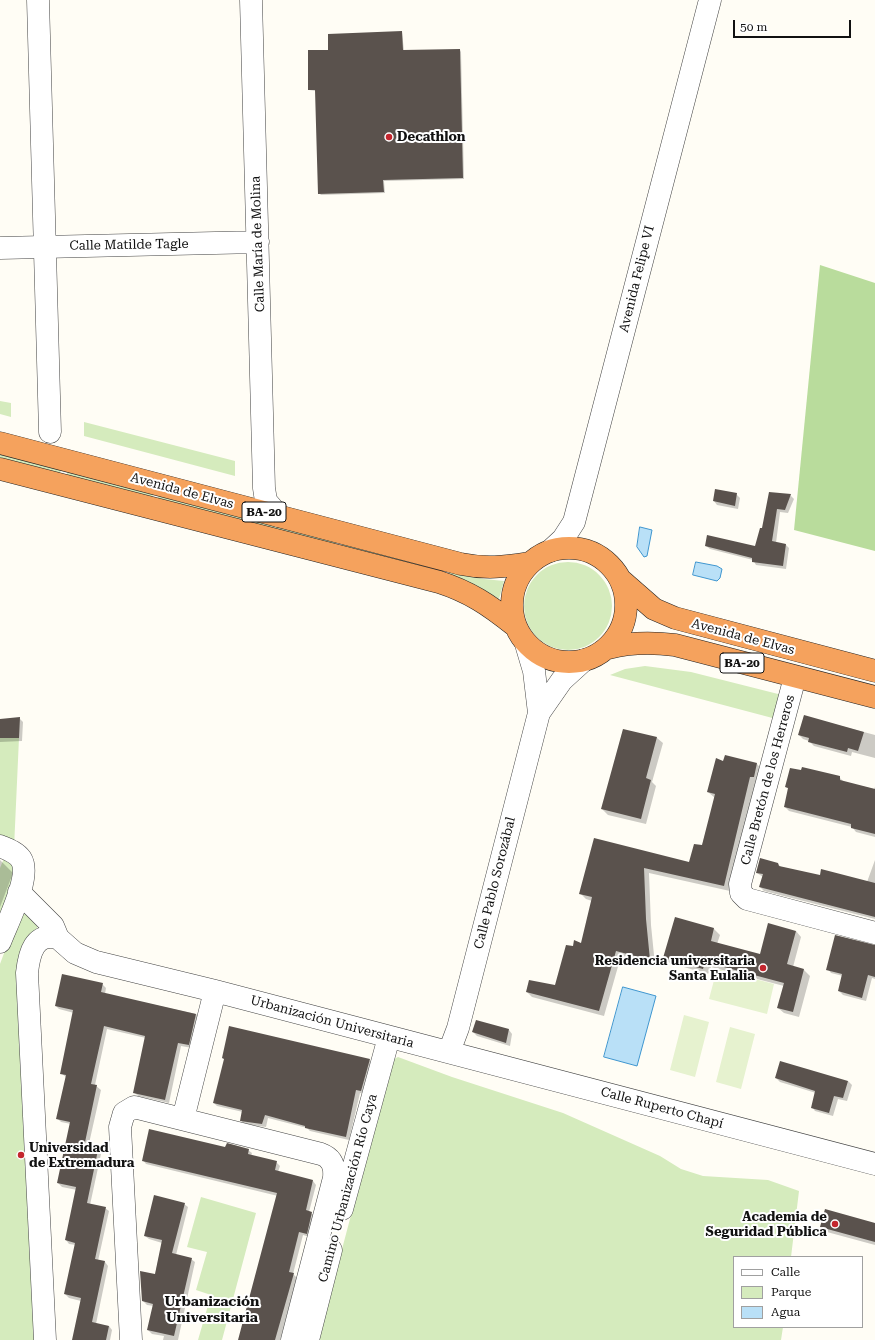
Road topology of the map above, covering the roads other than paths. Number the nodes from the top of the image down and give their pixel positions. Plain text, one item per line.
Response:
1 (38, 0) edge
2 (251, 0) edge
3 (706, 4) edge
4 (258, 242) junction
5 (44, 247) junction
6 (0, 248) edge
7 (50, 432) dead end
8 (0, 443) edge
9 (0, 469) edge
10 (279, 516) junction
11 (550, 551) junction
12 (529, 563) junction
13 (622, 581) junction
14 (514, 625) junction
15 (526, 644) junction
16 (608, 648) junction
17 (584, 660) junction
18 (875, 671) edge
19 (795, 677) junction
20 (875, 697) edge
21 (539, 713) junction
22 (0, 846) edge
23 (19, 892) junction
24 (875, 933) edge
25 (58, 938) junction
26 (0, 942) edge
27 (215, 991) junction
28 (389, 1037) junction
29 (448, 1052) junction
30 (183, 1119) junction
31 (875, 1164) edge
32 (45, 1340) edge
33 (131, 1340) edge
34 (292, 1340) edge
35 (308, 1340) edge

1 - 5 street
2 - 4 street, Calle María de Molina
3 - 11 street, Avenida Felipe VI
4 - 5 street, Calle Matilde Tagle
4 - 10 street, Calle María de Molina
5 - 6 street, Calle Matilde Tagle
5 - 7 street
8 - 10 highway, Avenida de Elvas / BA-20
9 - 14 highway, Avenida de Elvas / BA-20
10 - 12 highway, Avenida de Elvas / BA-20
11 - 12 highway
11 - 13 highway
12 - 14 highway
13 - 16 highway
13 - 18 highway, Avenida de Elvas / BA-20
14 - 15 highway
15 - 17 highway
15 - 21 street, Calle Pablo Sorozábal
16 - 17 highway
16 - 19 highway, Avenida de Elvas / BA-20
17 - 21 street, Calle Pablo Sorozábal
19 - 20 highway, Avenida de Elvas / BA-20
19 - 24 street, Calle Bretón de los Herreros
21 - 29 street, Calle Pablo Sorozábal
22 - 23 street
23 - 25 street, Urbanización Universitaria
23 - 26 street
25 - 27 street, Urbanización Universitaria
25 - 32 street
27 - 28 street, Urbanización Universitaria
27 - 30 street
28 - 29 street, Urbanización Universitaria
28 - 35 street, Camino Urbanización Río Caya
29 - 31 street, Calle Ruperto Chapí
30 - 33 street
30 - 34 street

